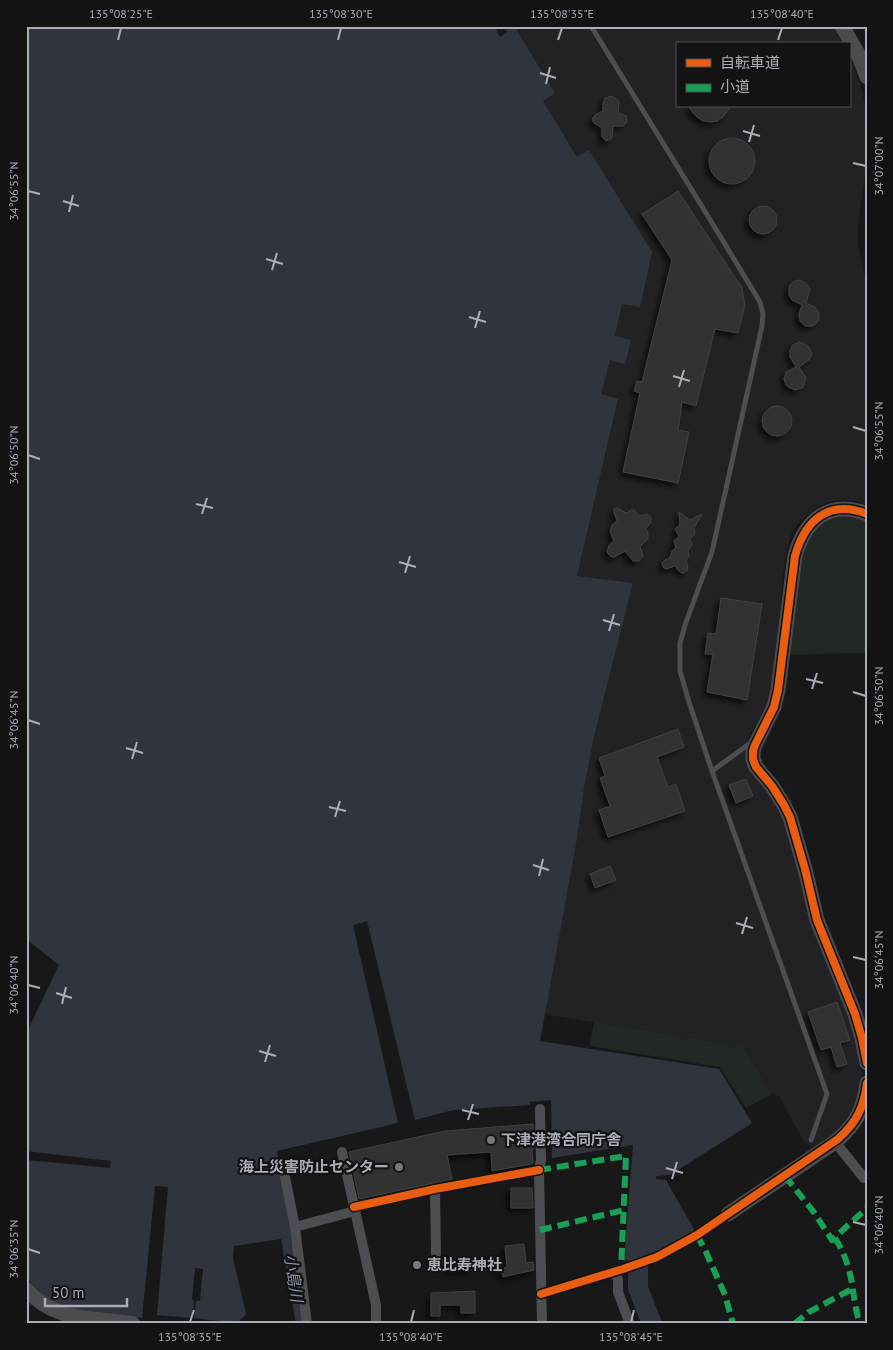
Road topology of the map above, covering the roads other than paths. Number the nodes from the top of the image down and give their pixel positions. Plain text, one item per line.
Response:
1 (590, 26) edge
2 (842, 26) edge
3 (867, 77) edge
4 (867, 514) edge
5 (759, 736) junction
6 (712, 771) junction
7 (867, 1063) edge
8 (867, 1083) edge
9 (540, 1109) dead end
10 (811, 1140) dead end
11 (835, 1142) junction
12 (342, 1152) dead end
13 (283, 1167) dead end
14 (539, 1170) junction
15 (864, 1178) dead end
16 (435, 1189) junction
17 (355, 1209) junction
18 (728, 1214) joint
19 (295, 1227) junction
20 (436, 1254) dead end
21 (619, 1270) junction
22 (26, 1289) edge
23 (541, 1294) junction
24 (133, 1324) edge
25 (307, 1324) edge
26 (376, 1324) edge
27 (542, 1324) edge
28 (630, 1324) edge

1 - 6 lane
2 - 3 street
4 - 5 street
5 - 6 lane
5 - 7 street
6 - 10 lane
8 - 11 street
9 - 14 street
11 - 15 street
11 - 18 street
12 - 17 street
13 - 19 street
14 - 16 street
14 - 23 street
16 - 17 street
16 - 20 street
17 - 19 street
17 - 26 street
18 - 21 street
19 - 25 street
21 - 23 street
21 - 28 street
22 - 24 street
23 - 27 street

